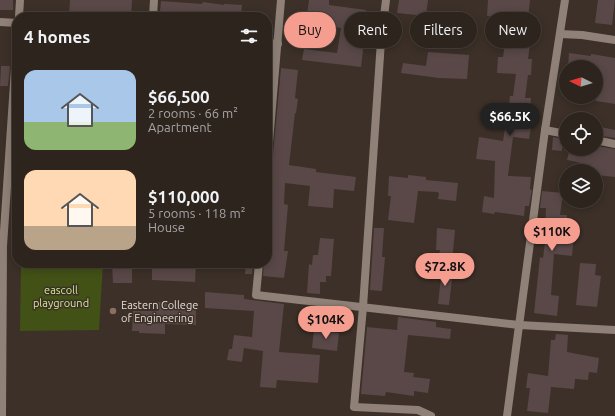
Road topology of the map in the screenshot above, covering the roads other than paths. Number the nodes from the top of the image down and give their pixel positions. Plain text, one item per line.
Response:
1 (20, 0) edge
2 (154, 0) edge
3 (281, 0) edge
4 (386, 0) edge
5 (565, 0) edge
6 (19, 12) edge
7 (153, 12) edge
8 (0, 22) edge
9 (12, 23) edge
10 (560, 34) junction
11 (615, 40) edge
12 (272, 43) edge
13 (278, 44) junction
14 (12, 108) edge
15 (272, 111) edge
16 (545, 130) junction
17 (559, 133) edge
18 (603, 141) edge
19 (615, 144) edge
20 (2, 245) edge
21 (259, 268) edge
22 (363, 307) junction
23 (519, 325) junction
24 (615, 330) edge
25 (2, 416) edge
26 (431, 416) edge
27 (507, 416) edge

1 - 6 street
2 - 7 street
3 - 13 street
4 - 22 street
5 - 10 street
8 - 9 street
10 - 11 street
10 - 16 street
12 - 13 street
13 - 15 street
14 - 20 street
16 - 17 street
16 - 23 street
18 - 19 street
20 - 25 street
21 - 22 street
22 - 23 street
22 - 26 street
23 - 24 street
23 - 27 street

